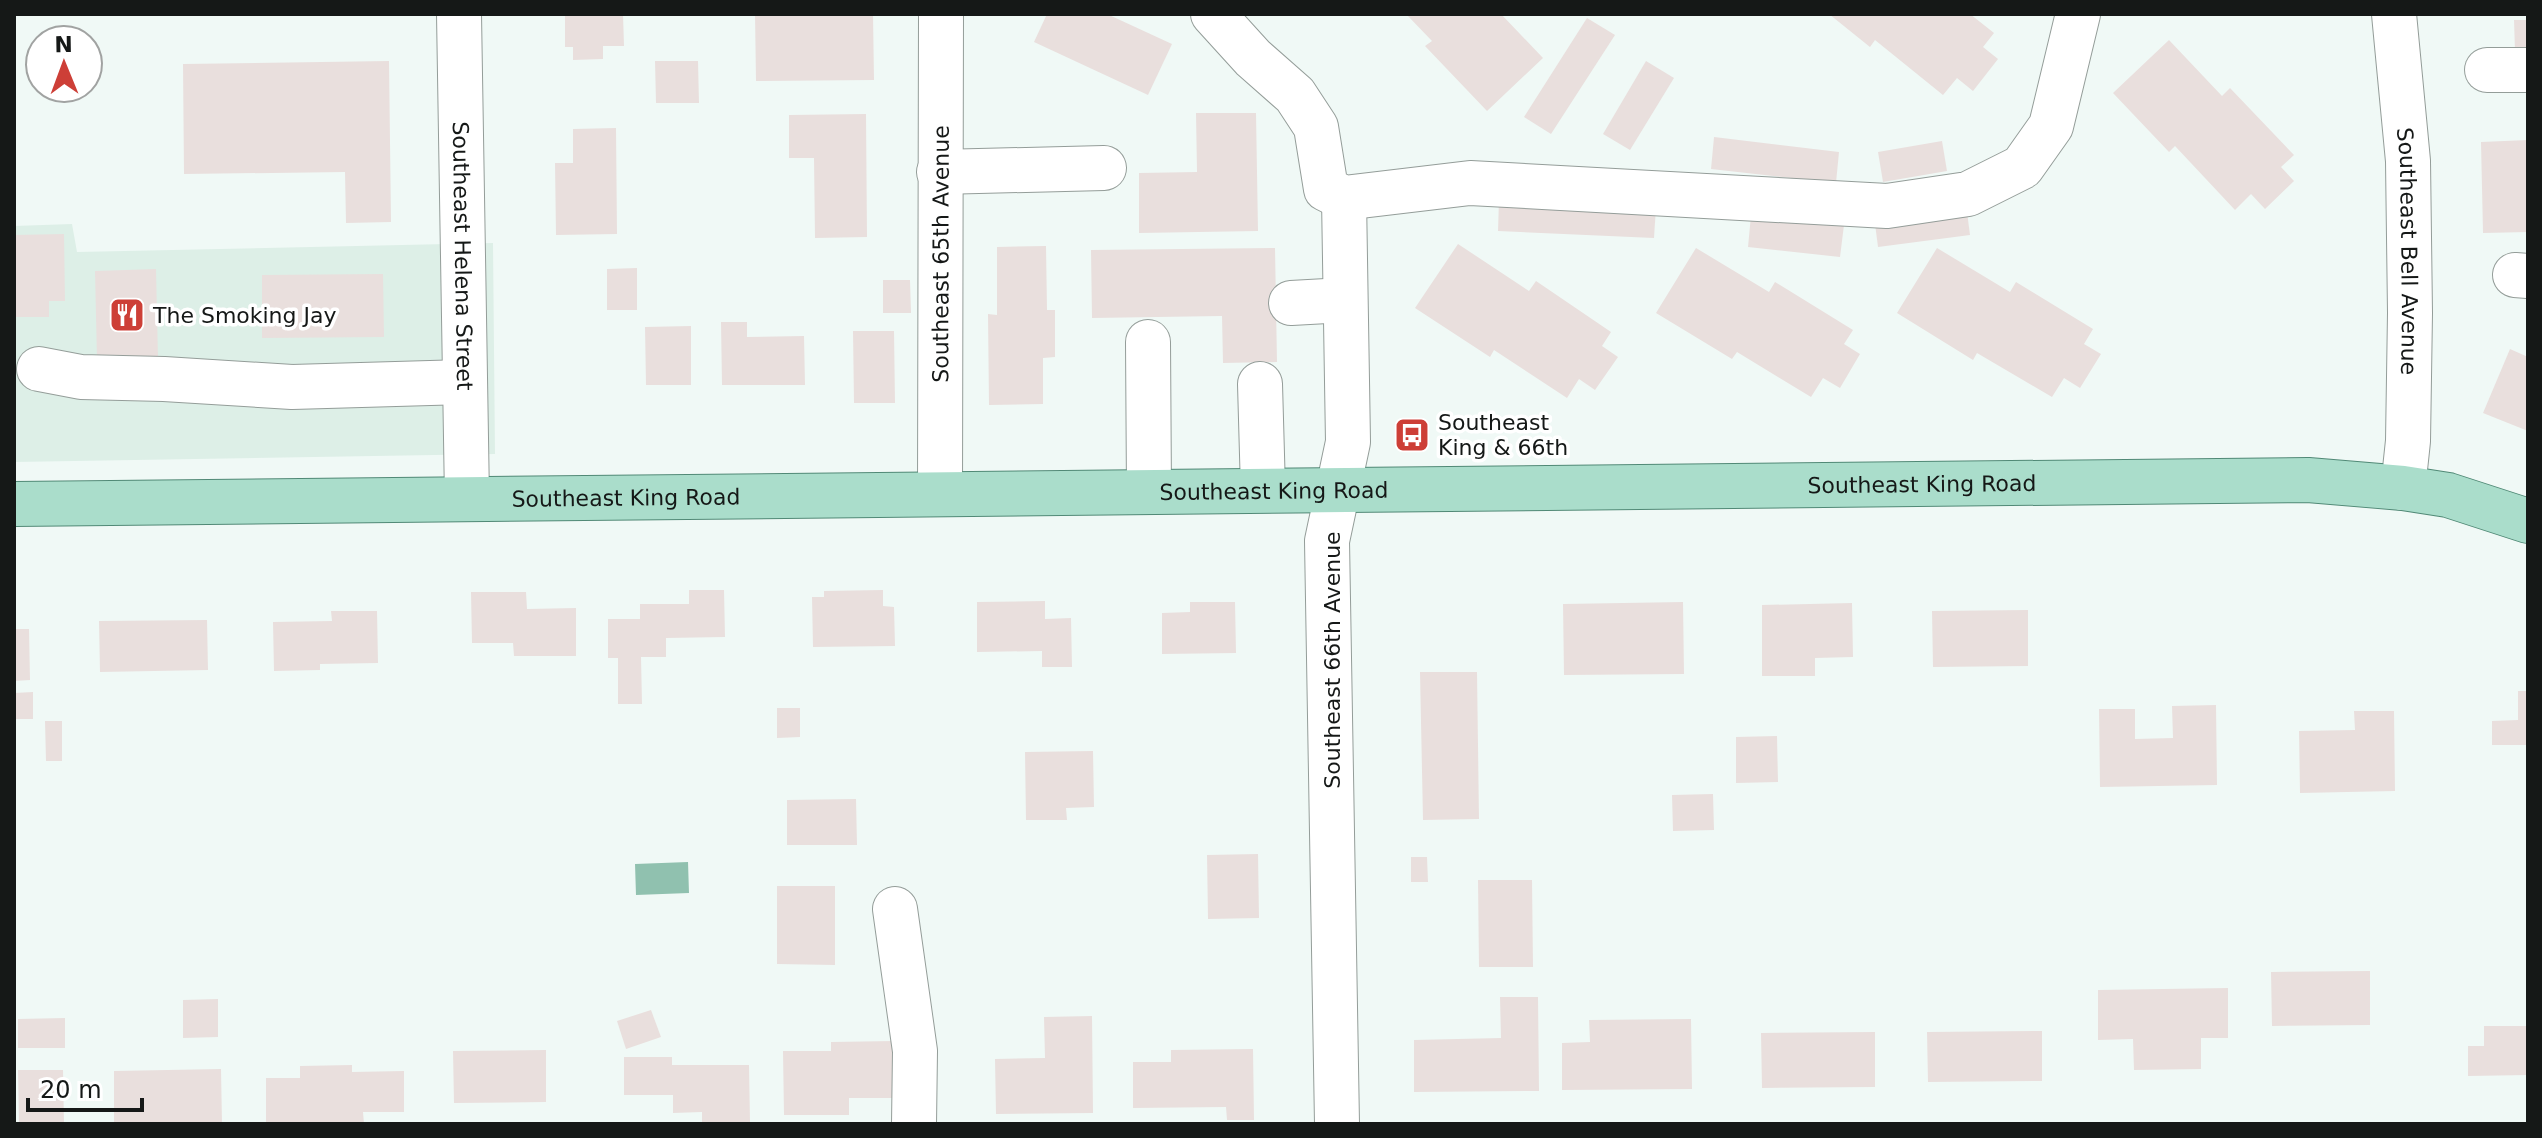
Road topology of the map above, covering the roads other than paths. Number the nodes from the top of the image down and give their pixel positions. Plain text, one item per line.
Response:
1 (459, 14) edge
2 (941, 14) edge
3 (1213, 14) edge
4 (2078, 14) edge
5 (2394, 14) edge
6 (1104, 168) dead end
7 (939, 172) junction
8 (1344, 198) junction
9 (1345, 300) junction
10 (1291, 303) dead end
11 (1148, 342) dead end
12 (39, 369) dead end
13 (465, 382) junction
14 (1260, 384) dead end
15 (2403, 488) junction
16 (1263, 490) junction
17 (1338, 490) junction
18 (1149, 492) junction
19 (940, 494) junction
20 (467, 498) junction
21 (14, 504) edge
22 (2528, 521) edge
23 (895, 909) dead end
24 (914, 1124) edge
25 (1337, 1124) edge

1 - 13 street, Southeast Helena Street
2 - 7 street, Southeast 65th Avenue
3 - 8 street
4 - 8 street
5 - 15 street, Southeast Bell Avenue
6 - 7 street
7 - 19 street, Southeast 65th Avenue
8 - 9 street, Southeast 66th Avenue
9 - 10 street
9 - 17 street, Southeast 66th Avenue
11 - 18 street
12 - 13 street
13 - 20 street, Southeast Helena Street
14 - 16 street
15 - 17 main road, Southeast King Road
15 - 22 main road, Southeast King Road
16 - 17 main road, Southeast King Road
16 - 18 main road, Southeast King Road
17 - 25 street, Southeast 66th Avenue
18 - 19 main road, Southeast King Road
19 - 20 main road, Southeast King Road
20 - 21 main road, Southeast King Road
23 - 24 street

